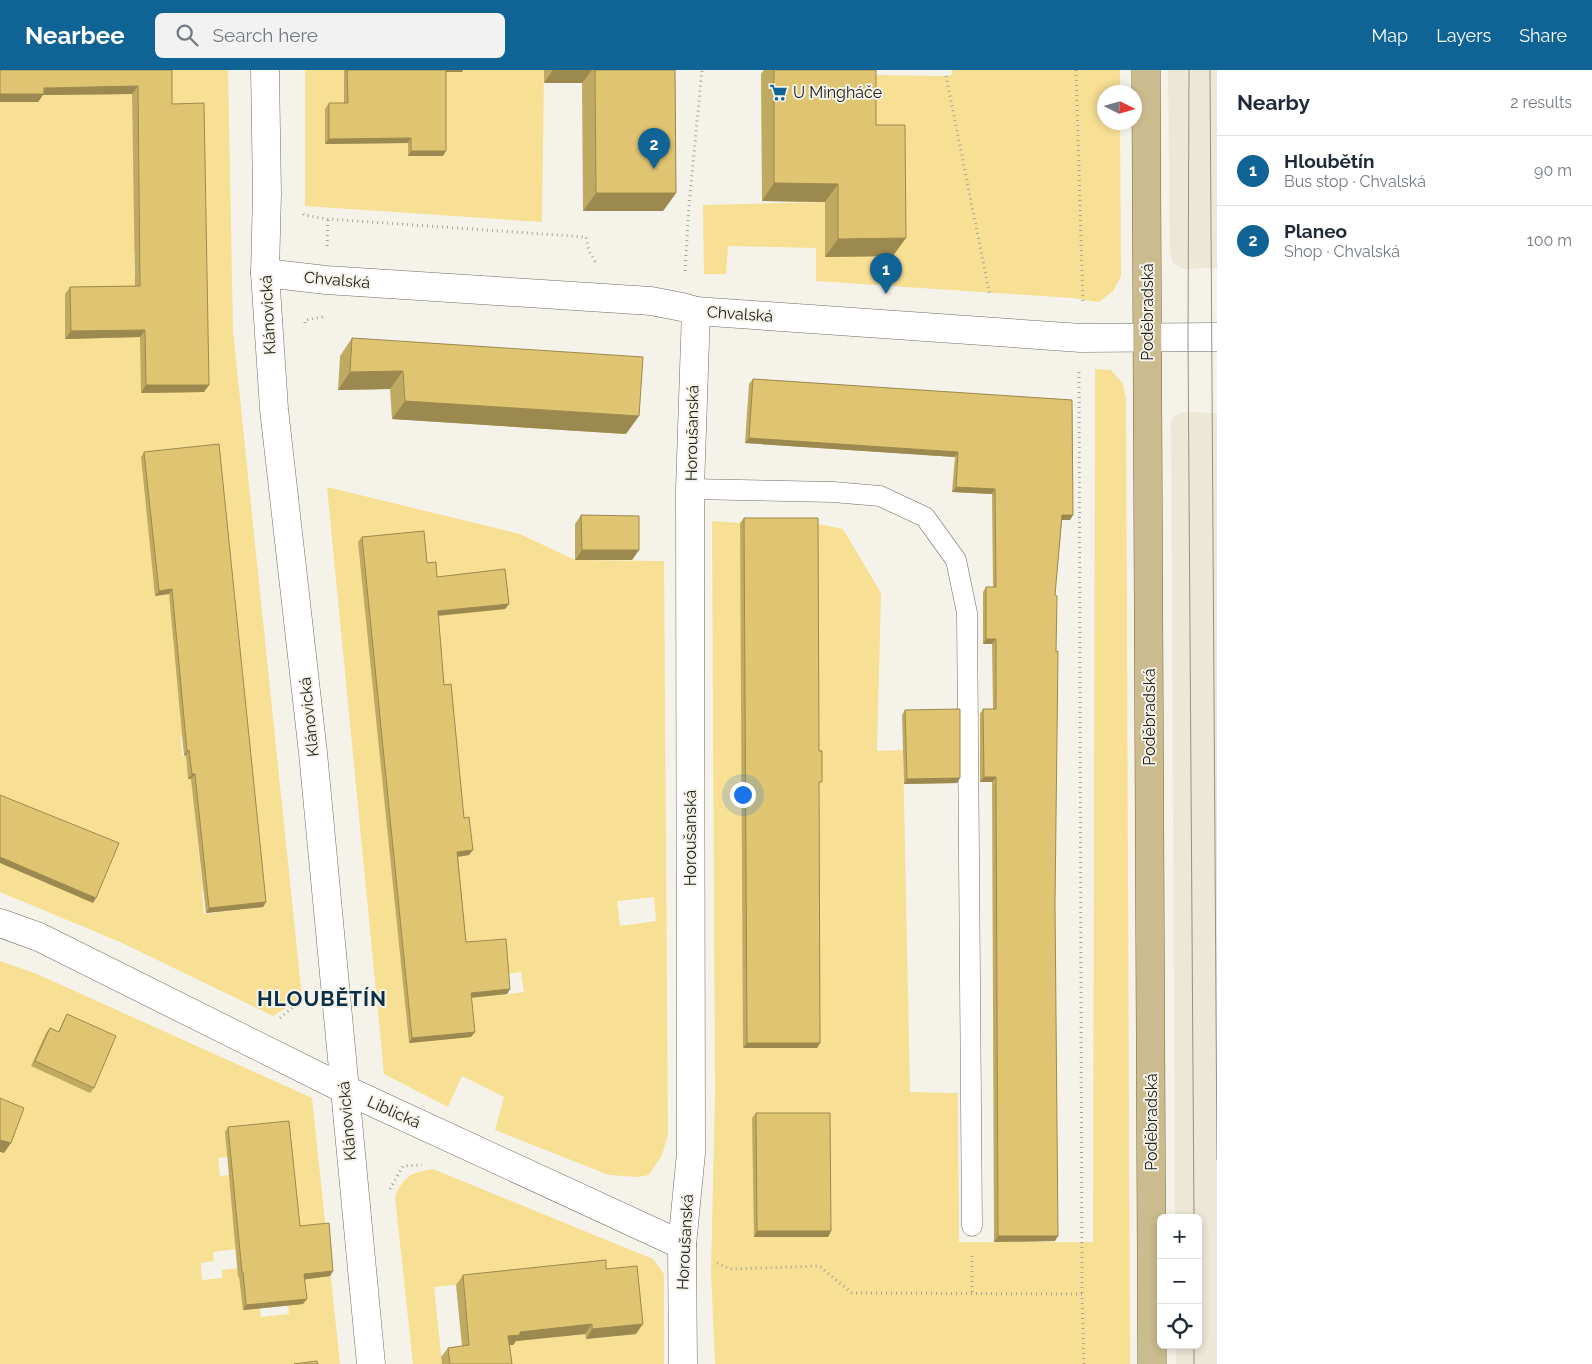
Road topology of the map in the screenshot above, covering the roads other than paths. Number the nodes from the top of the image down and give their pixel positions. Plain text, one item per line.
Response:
1 (265, 70) edge
2 (1146, 70) edge
3 (265, 273) junction
4 (689, 309) junction
5 (1217, 337) edge
6 (1147, 338) junction
7 (690, 489) junction
8 (0, 922) edge
9 (344, 1090) junction
10 (972, 1226) road end
11 (682, 1245) junction
12 (371, 1364) edge
13 (683, 1364) edge
14 (1152, 1364) edge

1 - 3 street, Klánovická
2 - 6 main road, Poděbradská
3 - 4 street, Chvalská
3 - 9 street, Klánovická
4 - 6 street, Chvalská
4 - 7 street, Horoušanská
5 - 6 street, Chvalská
6 - 14 main road, Poděbradská
7 - 10 lane
7 - 11 street, Horoušanská
8 - 9 street, Liblická
9 - 11 street, Liblická
9 - 12 street, Klánovická
11 - 13 street, Horoušanská

